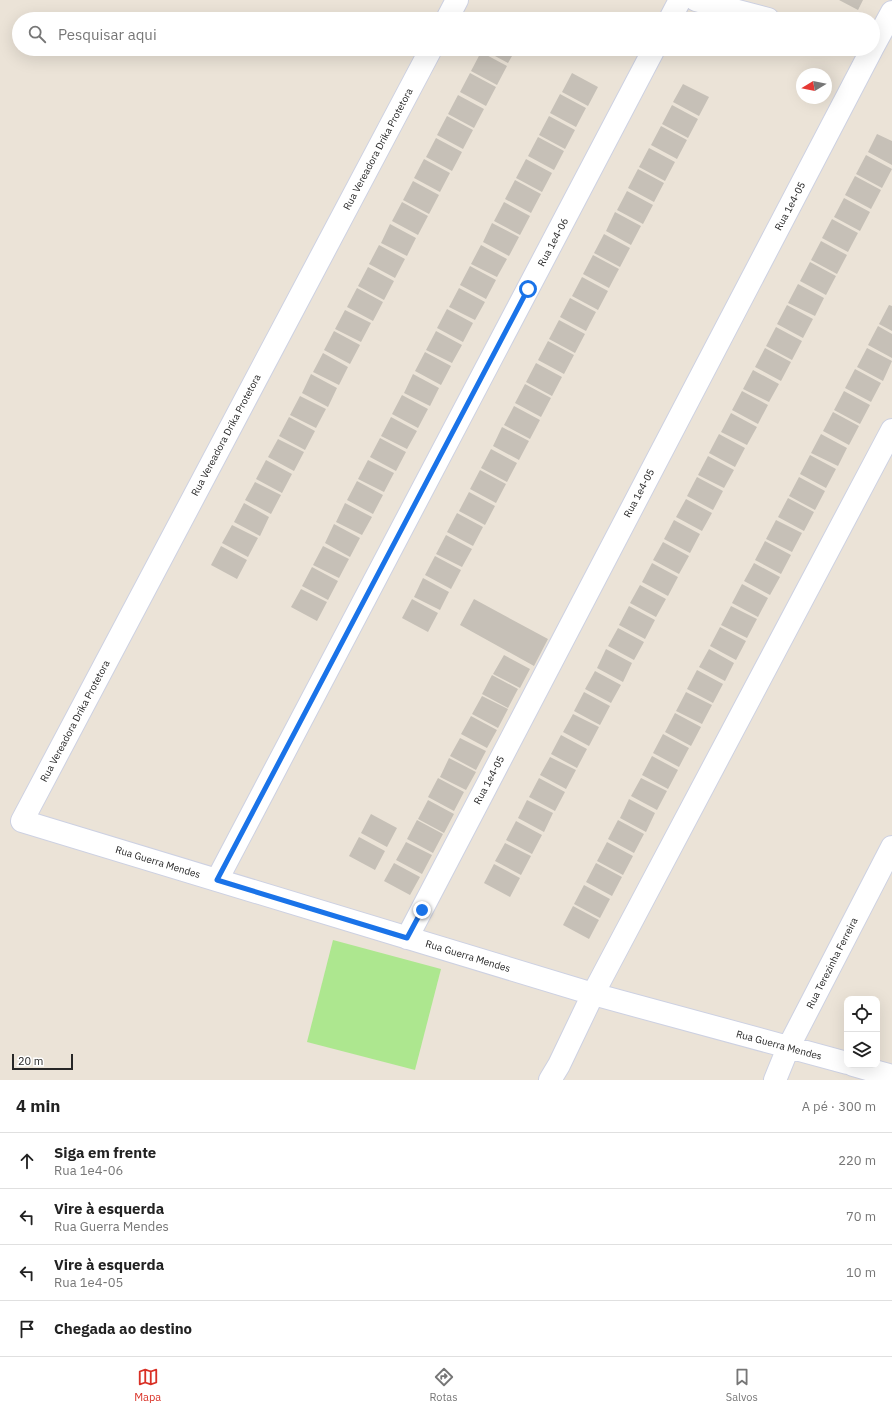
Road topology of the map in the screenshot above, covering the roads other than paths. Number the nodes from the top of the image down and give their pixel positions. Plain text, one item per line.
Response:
1 (457, 0) edge
2 (680, 0) edge
3 (696, 0) edge
4 (451, 12) edge
5 (674, 12) edge
6 (741, 12) edge
7 (892, 12) edge
8 (880, 35) edge
9 (880, 49) edge
10 (892, 52) edge
11 (427, 56) edge
12 (650, 56) edge
13 (869, 56) edge
14 (892, 430) edge
15 (22, 821) joint
16 (892, 847) edge
17 (217, 880) junction
18 (407, 938) junction
19 (593, 994) junction
20 (788, 1048) junction
21 (844, 1063) edge
22 (864, 1068) edge
23 (892, 1076) edge
24 (550, 1080) edge
25 (775, 1080) edge

1 - 4 street
2 - 5 street
3 - 6 street
7 - 8 street, Rua 1e4-05
9 - 10 street
11 - 15 street, Rua Vereadora Drika Protetora
12 - 17 street, Rua 1e4-06
13 - 18 street, Rua 1e4-05
14 - 19 street
15 - 17 street, Rua Guerra Mendes
16 - 20 street, Rua Terezinha Ferreira
17 - 18 street, Rua Guerra Mendes
18 - 19 street, Rua Guerra Mendes
19 - 20 street, Rua Guerra Mendes
19 - 24 street
20 - 21 street, Rua Guerra Mendes
20 - 25 street, Rua Terezinha Ferreira
22 - 23 street

